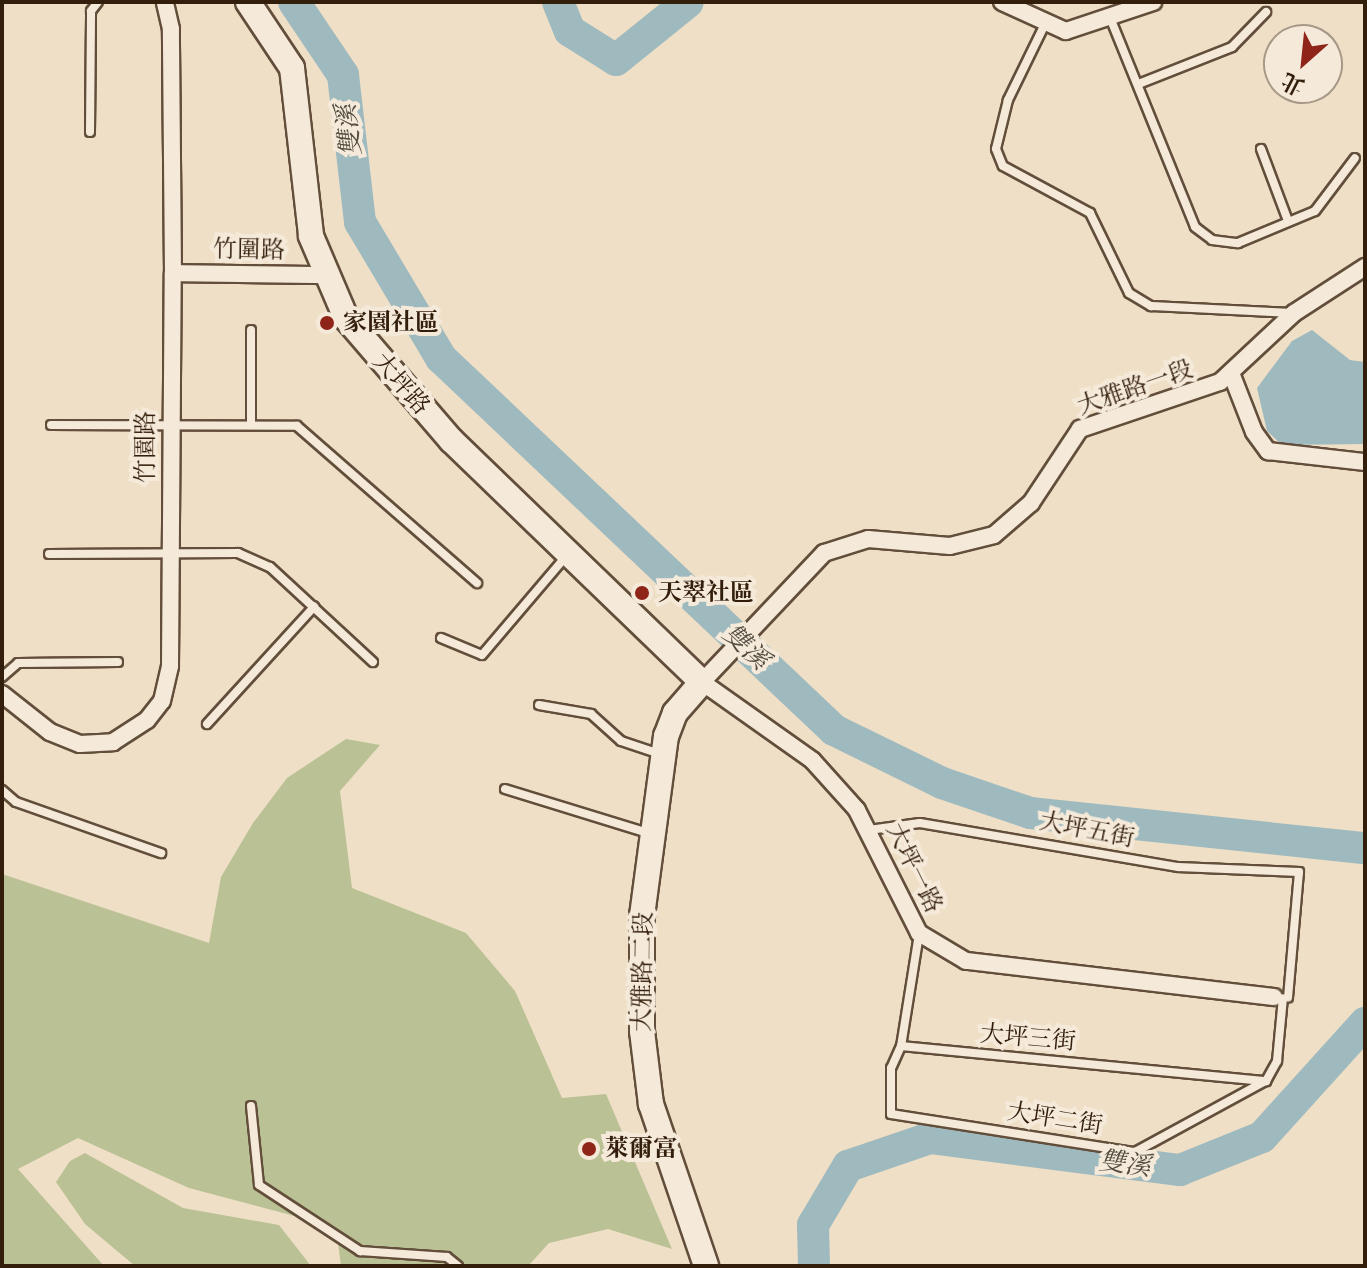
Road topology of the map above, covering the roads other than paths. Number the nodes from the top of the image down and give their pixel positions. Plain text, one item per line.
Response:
1 (98, 2) edge
2 (165, 2) edge
3 (248, 2) edge
4 (1002, 2) edge
5 (1153, 2) edge
6 (1266, 12) dead end
7 (1111, 20) junction
8 (1045, 24) junction
9 (1141, 83) junction
10 (90, 132) dead end
11 (1261, 149) dead end
12 (1355, 158) dead end
13 (1288, 221) junction
14 (1365, 267) edge
15 (173, 273) junction
16 (324, 275) junction
17 (1294, 313) junction
18 (251, 330) dead end
19 (1231, 373) junction
20 (251, 422) junction
21 (51, 425) dead end
22 (169, 426) junction
23 (1365, 462) edge
24 (570, 550) junction
25 (170, 553) junction
26 (49, 554) dead end
27 (477, 583) dead end
28 (314, 607) junction
29 (441, 638) dead end
30 (118, 662) dead end
31 (373, 662) dead end
32 (708, 674) junction
33 (2, 677) edge
34 (2, 694) edge
35 (539, 705) dead end
36 (207, 724) dead end
37 (664, 755) junction
38 (505, 789) dead end
39 (2, 790) edge
40 (869, 830) junction
41 (653, 834) junction
42 (161, 853) dead end
43 (919, 933) junction
44 (1281, 998) junction
45 (901, 1046) junction
46 (1266, 1081) junction
47 (251, 1106) dead end
48 (458, 1266) edge
49 (706, 1266) edge

1 - 10 lane
2 - 15 street, 竹園路
3 - 16 street, 大坪路
4 - 8 street
5 - 7 street
6 - 9 lane
7 - 8 street
7 - 9 lane
8 - 17 lane
9 - 13 lane
11 - 13 lane
12 - 13 lane
14 - 17 street, 大雅路一段
15 - 16 street, 竹圍路
15 - 22 street, 竹園路
16 - 24 street, 大坪路
17 - 19 street, 大雅路一段
18 - 20 lane
19 - 23 street
19 - 32 street, 大雅路一段
20 - 22 lane
20 - 27 lane
21 - 22 lane
22 - 25 street, 竹園路
24 - 29 lane
24 - 32 street, 大坪路
25 - 26 lane
25 - 28 lane
25 - 34 street, 竹園路
28 - 31 lane
28 - 36 lane
30 - 33 lane
32 - 37 street, 大雅路二段
32 - 40 street, 大坪一路
35 - 37 lane
37 - 41 street, 大雅路二段
38 - 41 lane
39 - 42 lane
40 - 43 street, 大坪一路
40 - 44 lane, 大坪五街
41 - 49 street, 大雅路二段
43 - 44 street, 大坪一路
43 - 45 lane
44 - 46 lane
45 - 46 lane, 大坪三街
45 - 46 lane, 大坪二街
47 - 48 lane

